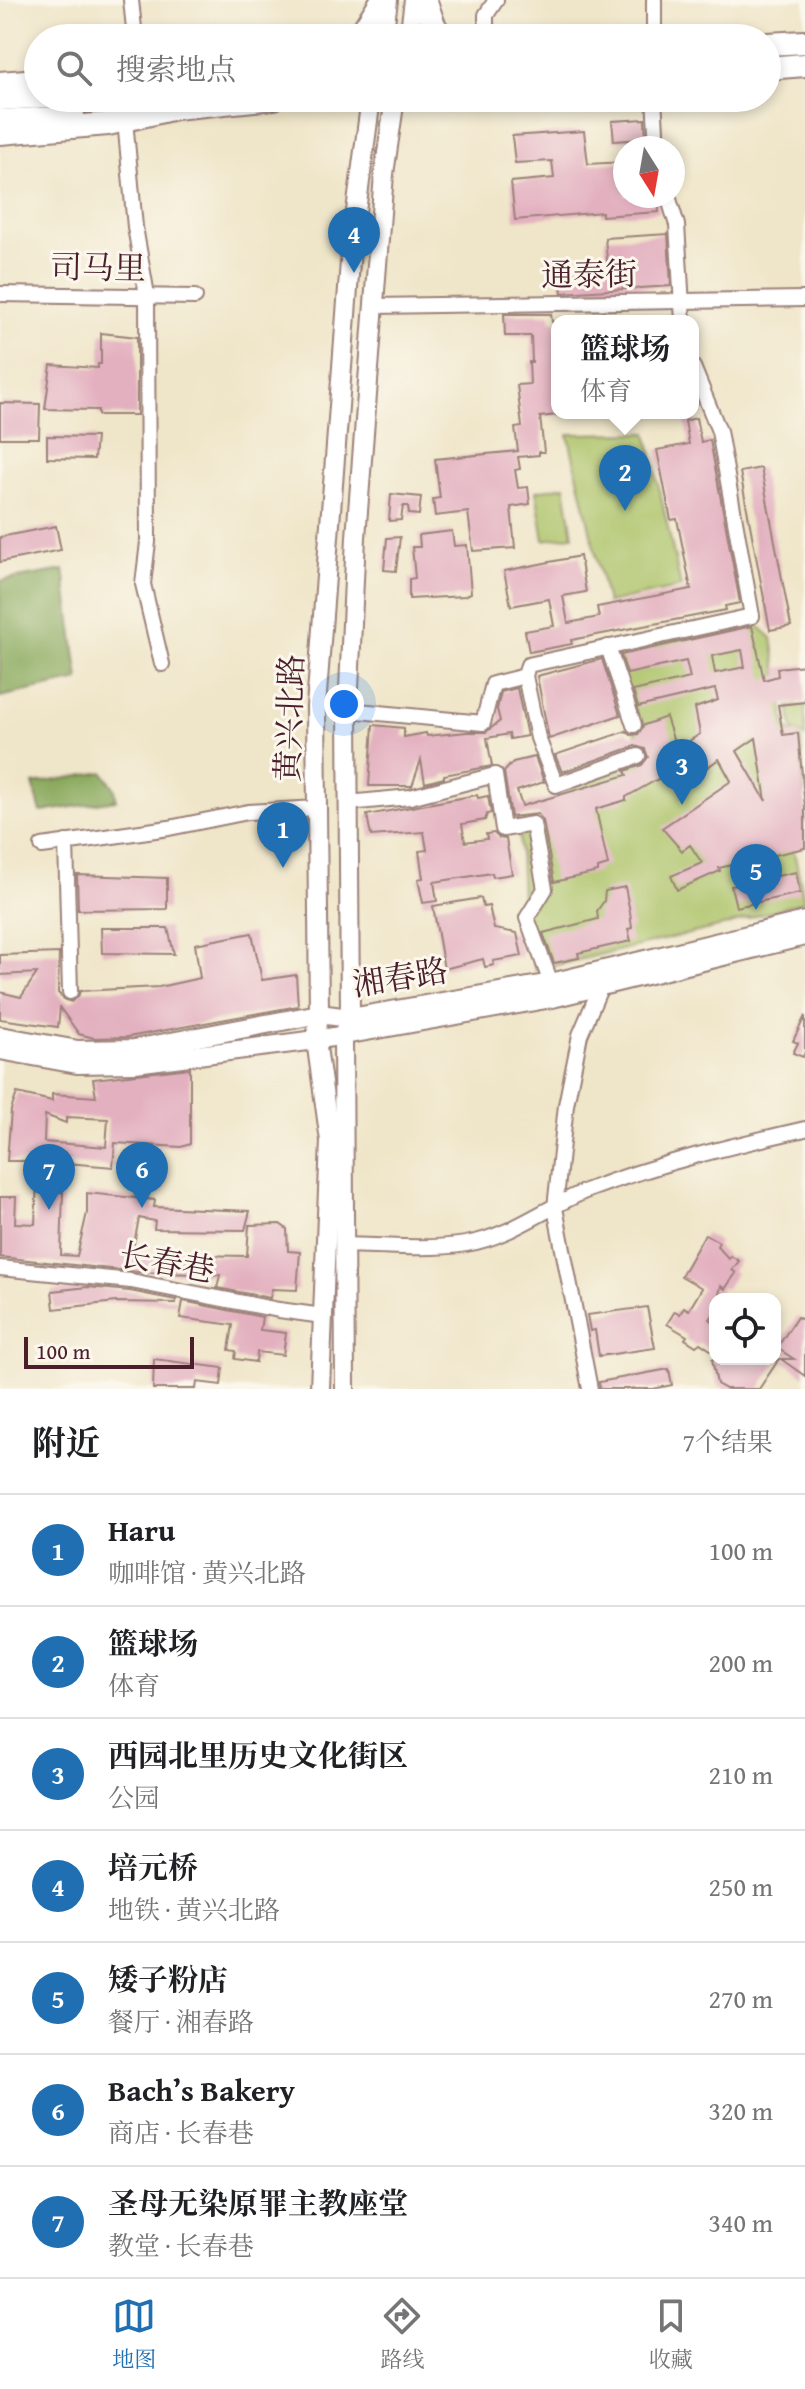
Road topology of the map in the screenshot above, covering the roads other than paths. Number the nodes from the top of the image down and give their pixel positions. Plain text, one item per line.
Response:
1 (131, 0) edge
2 (385, 0) edge
3 (414, 0) edge
4 (425, 0) edge
5 (496, 0) edge
6 (654, 0) edge
7 (134, 24) edge
8 (368, 24) edge
9 (384, 24) edge
10 (411, 24) edge
11 (434, 24) edge
12 (486, 24) edge
13 (654, 24) edge
14 (805, 42) edge
15 (781, 43) edge
16 (805, 65) edge
17 (781, 67) edge
18 (24, 81) edge
19 (0, 83) edge
20 (24, 99) edge
21 (0, 101) edge
22 (158, 112) edge
23 (369, 112) edge
24 (393, 112) edge
25 (655, 112) edge
26 (75, 115) tunnel mouth
27 (0, 119) edge
28 (125, 120) junction
29 (0, 133) edge
30 (656, 136) edge
31 (672, 208) edge
32 (0, 294) edge
33 (147, 295) junction
34 (195, 297) dead end
35 (805, 299) edge
36 (681, 300) junction
37 (374, 306) junction
38 (682, 315) edge
39 (699, 382) edge
40 (608, 647) junction
41 (162, 664) dead end
42 (525, 676) junction
43 (348, 710) junction
44 (634, 725) dead end
45 (638, 756) dead end
46 (348, 803) junction
47 (317, 808) junction
48 (66, 842) junction
49 (42, 846) dead end
50 (805, 921) edge
51 (805, 936) edge
52 (551, 983) junction
53 (601, 986) junction
54 (70, 992) dead end
55 (319, 1014) junction
56 (346, 1026) junction
57 (0, 1036) edge
58 (316, 1040) junction
59 (0, 1050) edge
60 (805, 1129) edge
61 (555, 1208) junction
62 (344, 1245) junction
63 (0, 1268) edge
64 (323, 1316) junction
65 (320, 1389) edge
66 (345, 1389) edge
67 (590, 1389) edge

1 - 7 street
2 - 8 main road
2 - 9 main road
3 - 10 main road
4 - 11 main road
5 - 12 street
6 - 13 street
14 - 15 main road
16 - 17 main road
18 - 19 main road
20 - 21 main road
22 - 28 main road
23 - 47 main road, 黄兴北路
24 - 37 main road, 黄兴北路
25 - 30 street
26 - 27 main road
28 - 29 main road
28 - 33 street
31 - 36 street
32 - 33 street, 司马里
33 - 34 street, 司马里
33 - 41 street
35 - 36 street, 通泰街
36 - 37 street, 通泰街
36 - 38 street
37 - 43 main road, 黄兴北路
39 - 40 street
40 - 42 street
40 - 44 street
42 - 43 street
42 - 45 street
43 - 46 main road, 黄兴北路
46 - 52 street
46 - 56 main road, 黄兴北路
47 - 48 street
47 - 55 main road, 黄兴北路
48 - 49 street
48 - 54 street
50 - 52 main road, 湘春路
51 - 53 main road, 湘春路
52 - 56 main road, 湘春路
53 - 56 main road, 湘春路
53 - 61 street
55 - 56 main road, 湘春路
55 - 57 main road, 湘春路
55 - 58 main road, 黄兴北路
56 - 58 main road, 湘春路
56 - 62 main road, 黄兴北路
58 - 59 main road, 湘春路
58 - 64 main road, 黄兴北路
60 - 61 street
61 - 62 street
61 - 67 street
62 - 66 main road, 黄兴北路
63 - 64 street, 长春巷
64 - 65 main road, 黄兴北路

